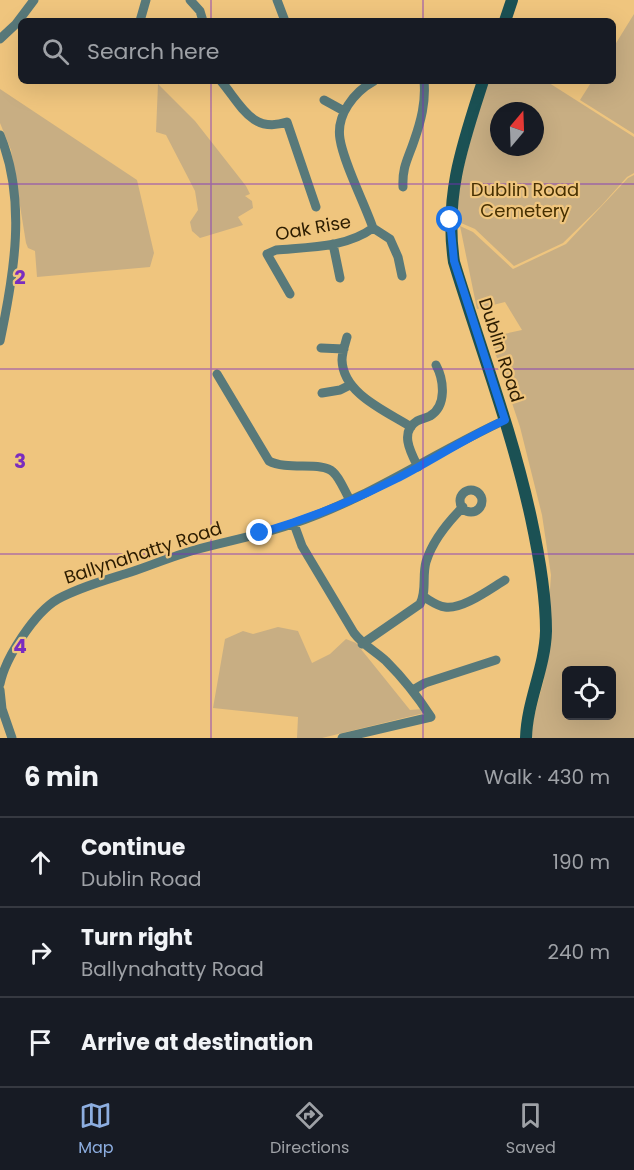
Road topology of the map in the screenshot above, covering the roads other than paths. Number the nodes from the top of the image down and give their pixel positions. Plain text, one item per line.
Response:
1 (34, 0) edge
2 (146, 0) edge
3 (190, 0) edge
4 (277, 0) edge
5 (512, 0) edge
6 (20, 18) edge
7 (141, 18) edge
8 (202, 18) edge
9 (284, 18) edge
10 (506, 18) edge
11 (18, 21) edge
12 (0, 39) edge
13 (224, 84) edge
14 (370, 84) edge
15 (424, 84) edge
16 (482, 84) edge
17 (324, 100) dead end
18 (344, 111) junction
19 (0, 135) edge
20 (403, 187) dead end
21 (316, 207) dead end
22 (373, 228) junction
23 (333, 244) junction
24 (402, 276) dead end
25 (340, 278) dead end
26 (290, 294) dead end
27 (347, 337) dead end
28 (0, 341) edge
29 (321, 348) dead end
30 (344, 349) junction
31 (436, 365) dead end
32 (217, 375) dead end
33 (350, 385) junction
34 (322, 393) dead end
35 (505, 420) junction
36 (411, 427) junction
37 (418, 467) junction
38 (350, 501) junction
39 (463, 507) dead end
40 (294, 524) junction
41 (505, 580) dead end
42 (424, 597) junction
43 (362, 644) junction
44 (496, 660) dead end
45 (1, 672) edge
46 (0, 684) edge
47 (0, 690) edge
48 (413, 690) junction
49 (12, 738) edge
50 (342, 738) edge
51 (526, 738) edge

1 - 6 street
2 - 7 street
3 - 8 street
4 - 9 street
5 - 10 street
11 - 12 street
13 - 21 street
14 - 18 street
15 - 20 street
16 - 35 street, Dublin Road
17 - 18 street
18 - 22 street
19 - 28 street
22 - 23 street, Oak Rise
22 - 24 street
23 - 25 street
23 - 26 street, Oak Rise
27 - 30 street
29 - 30 street
30 - 33 street
31 - 36 street
32 - 38 street
33 - 34 street
33 - 36 street
35 - 37 street, Ballynahatty Road
35 - 51 street, Dublin Road
36 - 37 street
37 - 38 street, Ballynahatty Road
38 - 40 street, Ballynahatty Road
39 - 42 street
40 - 43 street
40 - 45 street, Ballynahatty Road
41 - 42 street
42 - 43 street
43 - 48 street
44 - 48 street
45 - 46 street, Ballynahatty Road
47 - 49 street
48 - 50 street

